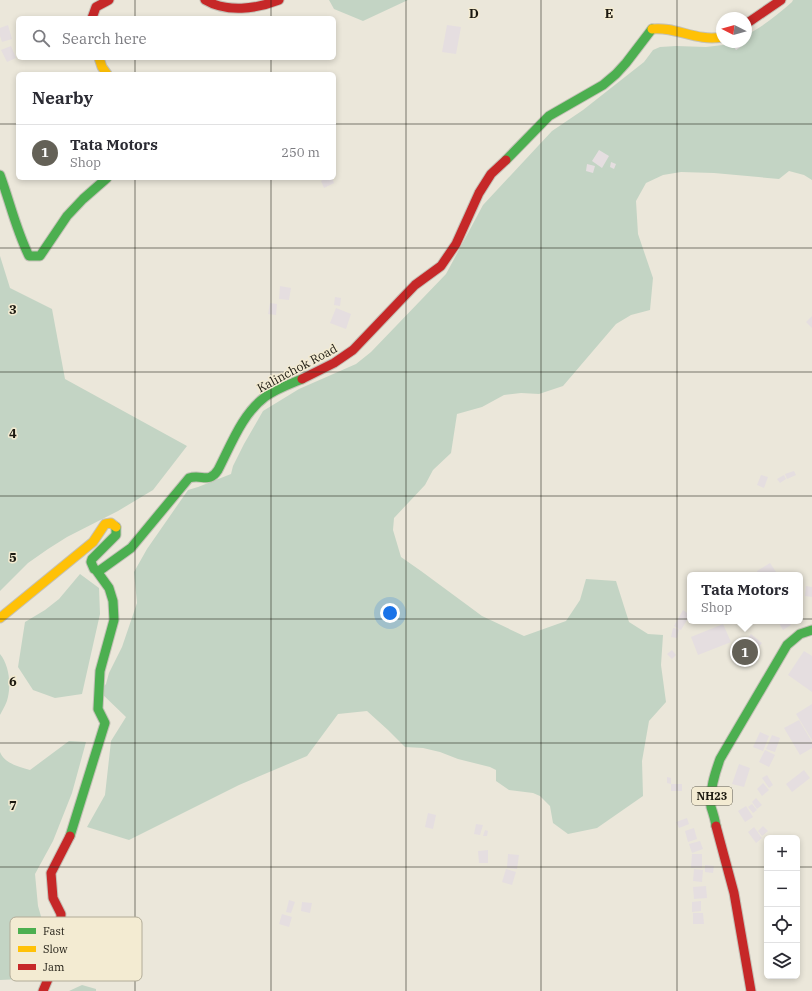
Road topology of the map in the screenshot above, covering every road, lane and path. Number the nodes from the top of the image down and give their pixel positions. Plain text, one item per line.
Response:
1 (109, 0) edge
2 (205, 0) edge
3 (279, 0) edge
4 (781, 0) edge
5 (93, 16) edge
6 (752, 20) edge
7 (716, 39) edge
8 (100, 60) edge
9 (106, 72) edge
10 (0, 175) edge
11 (105, 180) edge
12 (96, 570) junction
13 (0, 618) edge
14 (812, 630) edge
15 (60, 917) edge
16 (47, 981) edge
17 (43, 991) edge
18 (751, 991) edge

1 - 5 street
2 - 3 street
4 - 6 street
7 - 12 street, Kalinchok Road
8 - 9 street
10 - 11 street
12 - 13 street
12 - 15 street
14 - 18 street, NH23
16 - 17 street

